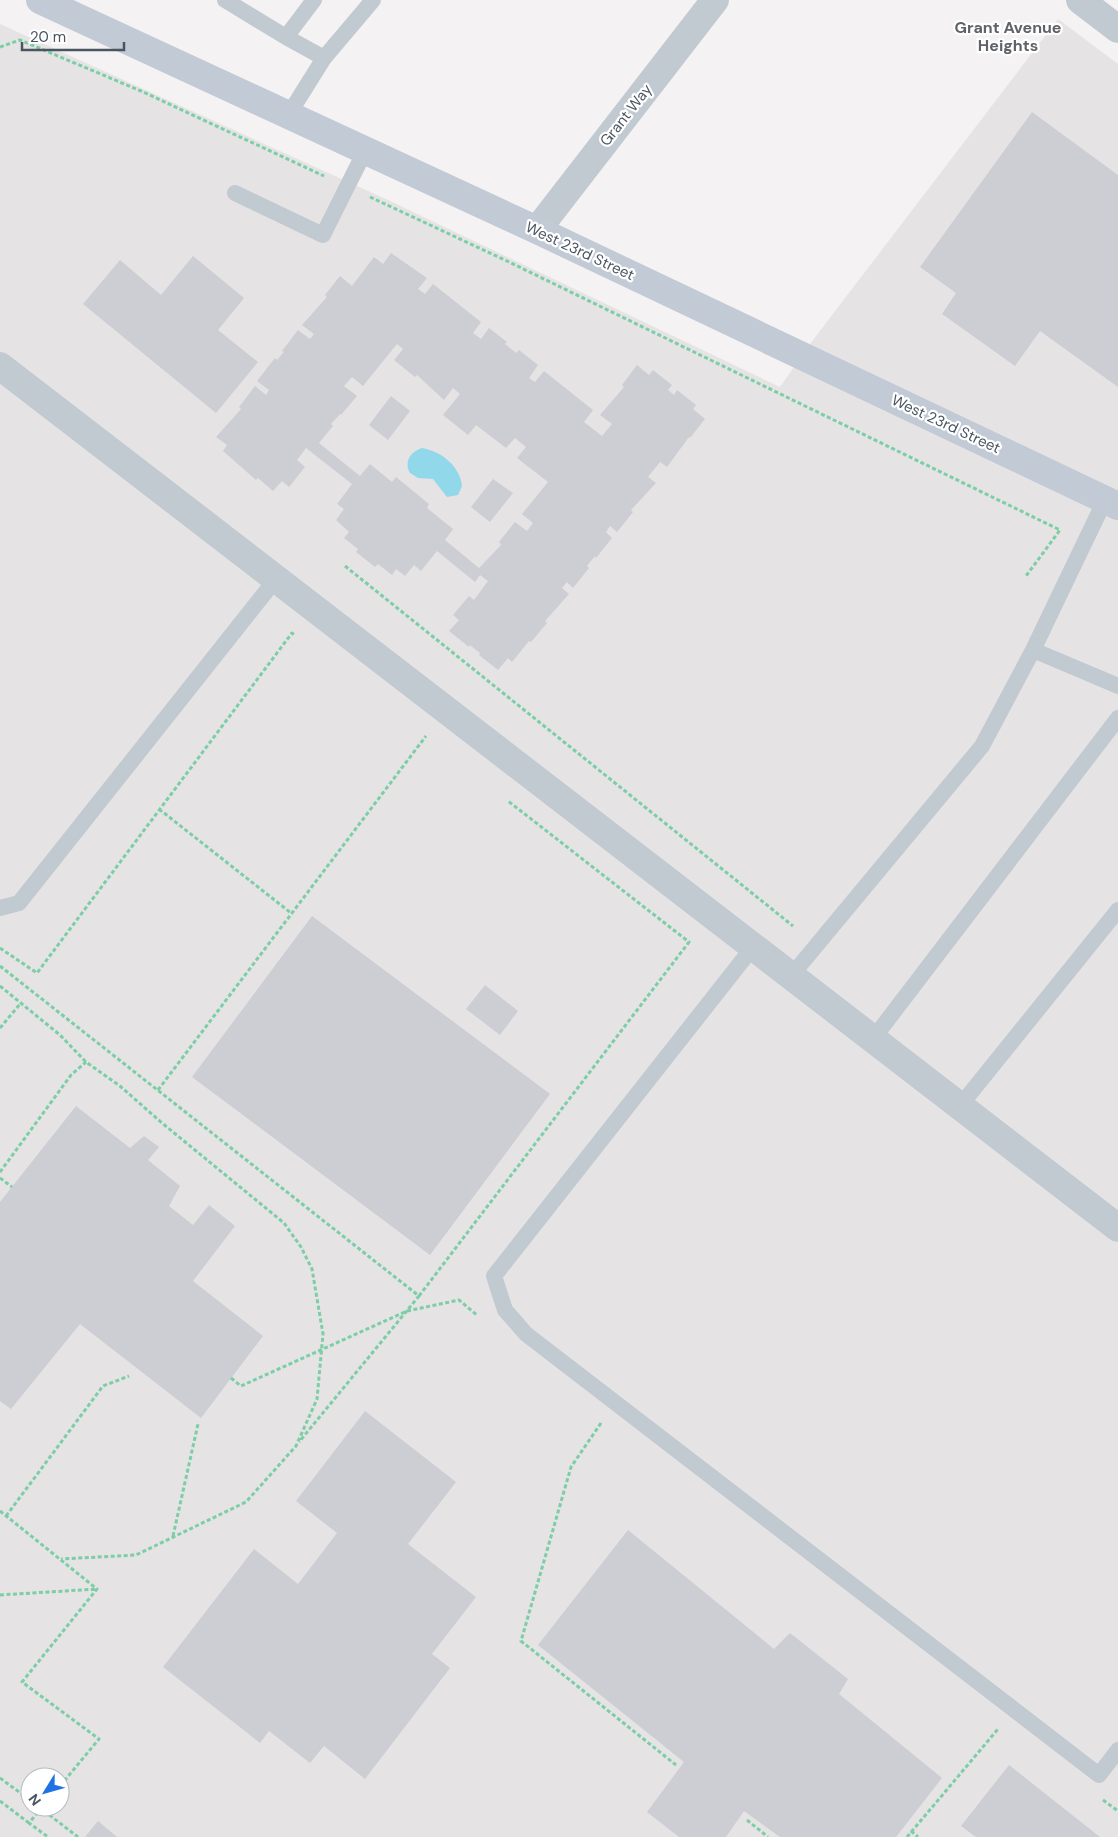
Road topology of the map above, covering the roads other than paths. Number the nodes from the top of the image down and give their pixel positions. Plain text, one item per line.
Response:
1 (40, 0) edge
2 (225, 0) edge
3 (314, 0) edge
4 (372, 0) edge
5 (715, 0) edge
6 (1080, 0) edge
7 (1118, 29) edge
8 (286, 37) junction
9 (324, 58) junction
10 (289, 114) junction
11 (365, 150) junction
12 (235, 193) dead end
13 (537, 230) junction
14 (0, 366) edge
15 (1112, 503) edge
16 (276, 579) junction
17 (1033, 650) junction
18 (1118, 686) edge
19 (1118, 718) edge
20 (0, 908) edge
21 (1118, 910) edge
22 (753, 947) junction
23 (791, 976) junction
24 (873, 1039) junction
25 (960, 1106) junction
26 (1118, 1228) edge
27 (1118, 1750) edge

1 - 10 street, West 23rd Street
2 - 8 lane
3 - 8 lane
4 - 9 lane
5 - 13 street, Grant Way
6 - 7 street
8 - 9 lane
9 - 10 lane
10 - 11 street, West 23rd Street
11 - 12 lane
11 - 13 street, West 23rd Street
13 - 15 street, West 23rd Street
14 - 16 street
15 - 17 lane
16 - 20 lane
16 - 22 street
17 - 18 lane
17 - 23 lane
19 - 24 lane
21 - 25 lane
22 - 23 street
22 - 27 lane
23 - 24 street
24 - 25 street
25 - 26 street

